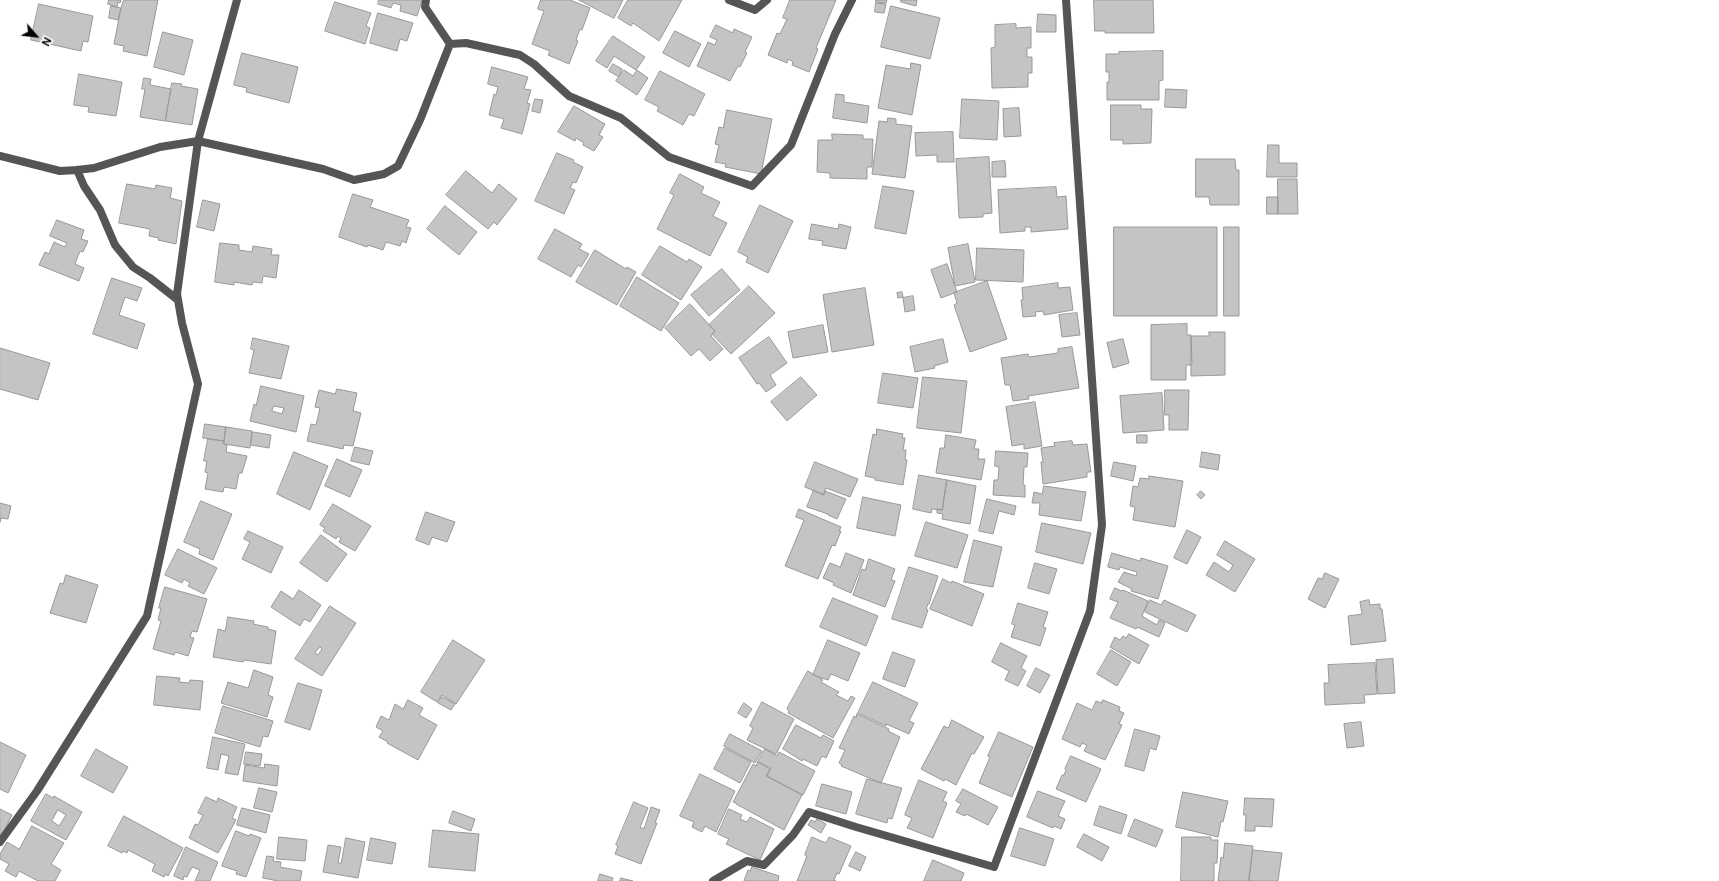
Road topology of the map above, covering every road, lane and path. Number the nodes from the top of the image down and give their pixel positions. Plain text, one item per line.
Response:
1 (237, 0) edge
2 (426, 0) edge
3 (729, 0) edge
4 (767, 0) edge
5 (852, 0) edge
6 (1066, 0) edge
7 (450, 44) junction
8 (198, 141) junction
9 (0, 156) edge
10 (77, 170) junction
11 (178, 300) junction
12 (0, 842) edge
13 (713, 881) edge

1 - 8 street
2 - 7 street
3 - 4 street
5 - 7 street
6 - 13 street
7 - 8 street
8 - 10 street
8 - 11 street
9 - 10 street
10 - 11 street
11 - 12 street

